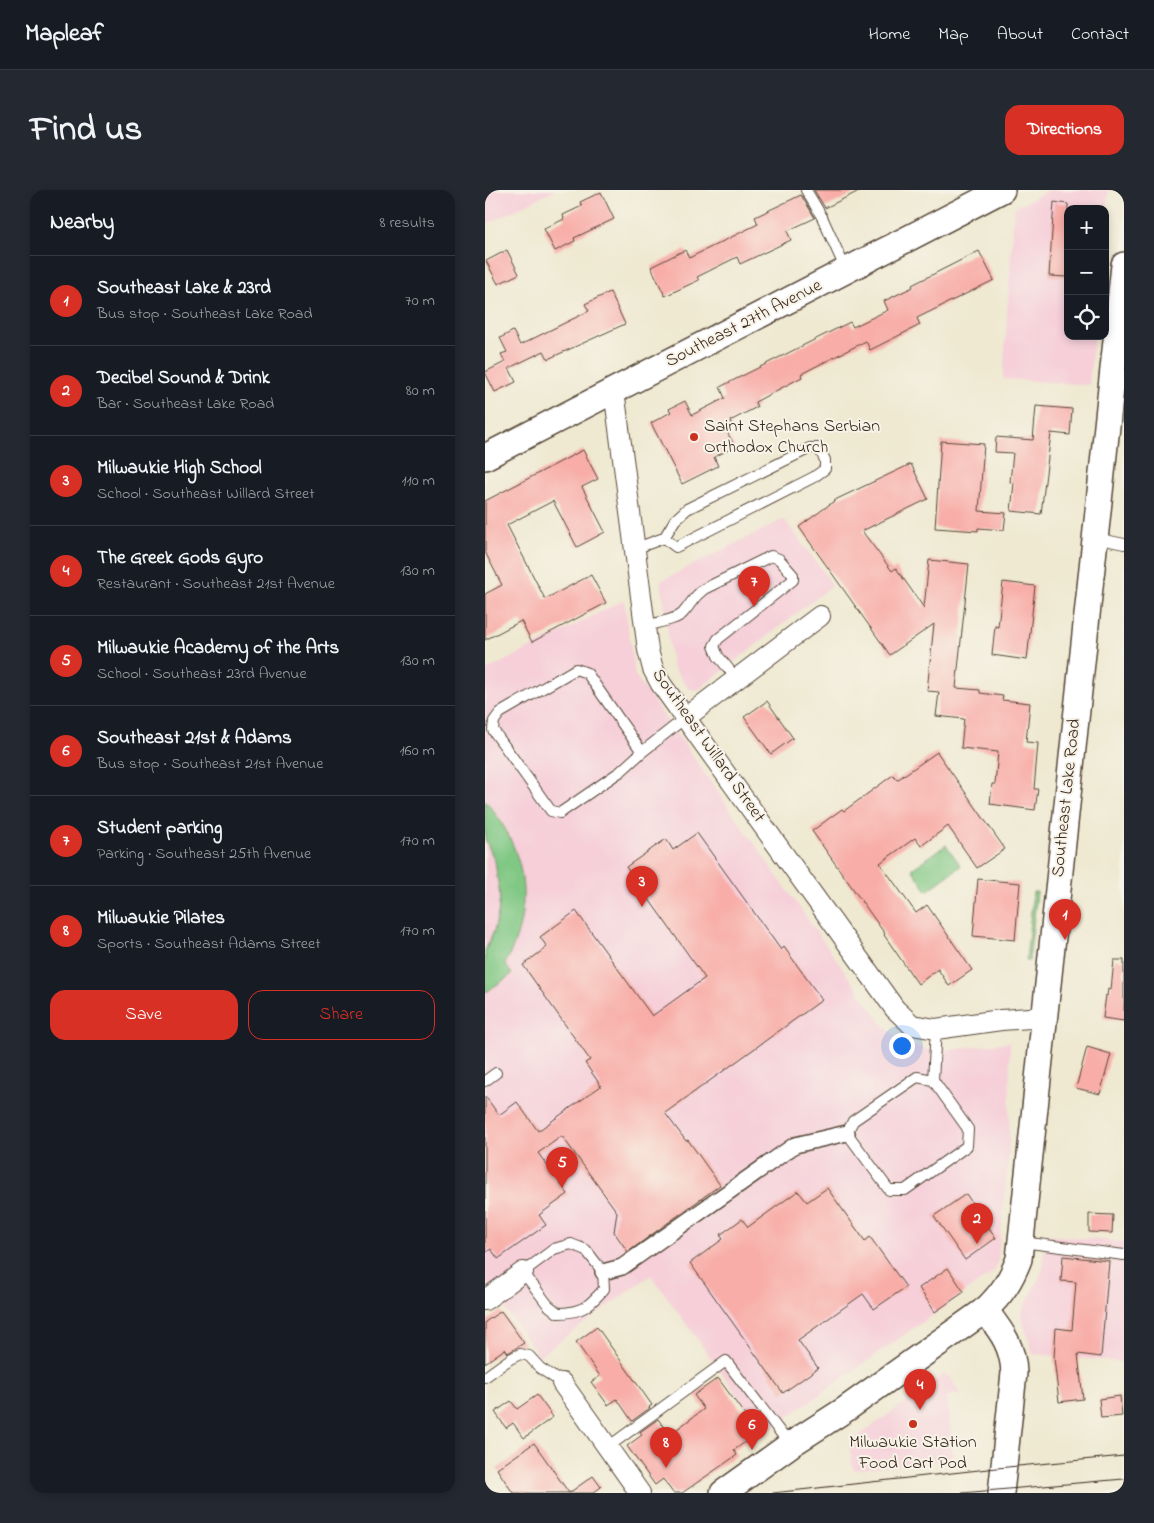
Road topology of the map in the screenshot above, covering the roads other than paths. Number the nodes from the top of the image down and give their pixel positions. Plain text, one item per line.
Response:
1 (807, 190) edge
2 (1002, 190) edge
3 (1124, 265) edge
4 (847, 271) junction
5 (614, 390) junction
6 (485, 458) edge
7 (664, 538) junction
8 (1095, 538) junction
9 (1124, 544) edge
10 (635, 549) junction
11 (820, 616) dead end
12 (645, 626) junction
13 (737, 679) junction
14 (685, 718) junction
15 (642, 752) junction
16 (1045, 1017) junction
17 (936, 1029) junction
18 (496, 1073) dead end
19 (933, 1080) junction
20 (485, 1081) edge
21 (847, 1133) junction
22 (1022, 1242) junction
23 (1124, 1255) edge
24 (523, 1272) junction
25 (603, 1272) junction
26 (485, 1300) edge
27 (985, 1310) junction
28 (485, 1376) edge
29 (561, 1383) joint
30 (790, 1445) junction
31 (608, 1447) junction
32 (640, 1493) edge
33 (723, 1493) edge
34 (1001, 1493) edge

1 - 4 lane
2 - 4 street, Southeast 27th Avenue
3 - 8 street, Southeast Lake Road
4 - 5 street, Southeast 27th Avenue
5 - 6 street, Southeast 27th Avenue
5 - 10 street, Southeast Willard Street
7 - 7 lane
7 - 10 lane
8 - 9 lane
8 - 16 street, Southeast Lake Road
10 - 12 street, Southeast Willard Street
11 - 13 street
12 - 13 lane
12 - 14 street, Southeast Willard Street
13 - 14 street
14 - 15 lane
14 - 17 street, Southeast Willard Street
15 - 15 lane
16 - 17 street
16 - 22 street, Southeast Lake Road
17 - 19 lane
18 - 20 lane
19 - 21 lane
19 - 21 lane
21 - 25 street
22 - 23 lane
22 - 27 street, Southeast Lake Road
24 - 25 lane
24 - 25 lane
24 - 26 street
27 - 30 street, Southeast Lake Road
27 - 34 street
28 - 29 lane
29 - 31 street
30 - 31 lane
30 - 33 street, Southeast Lake Road
31 - 32 street

